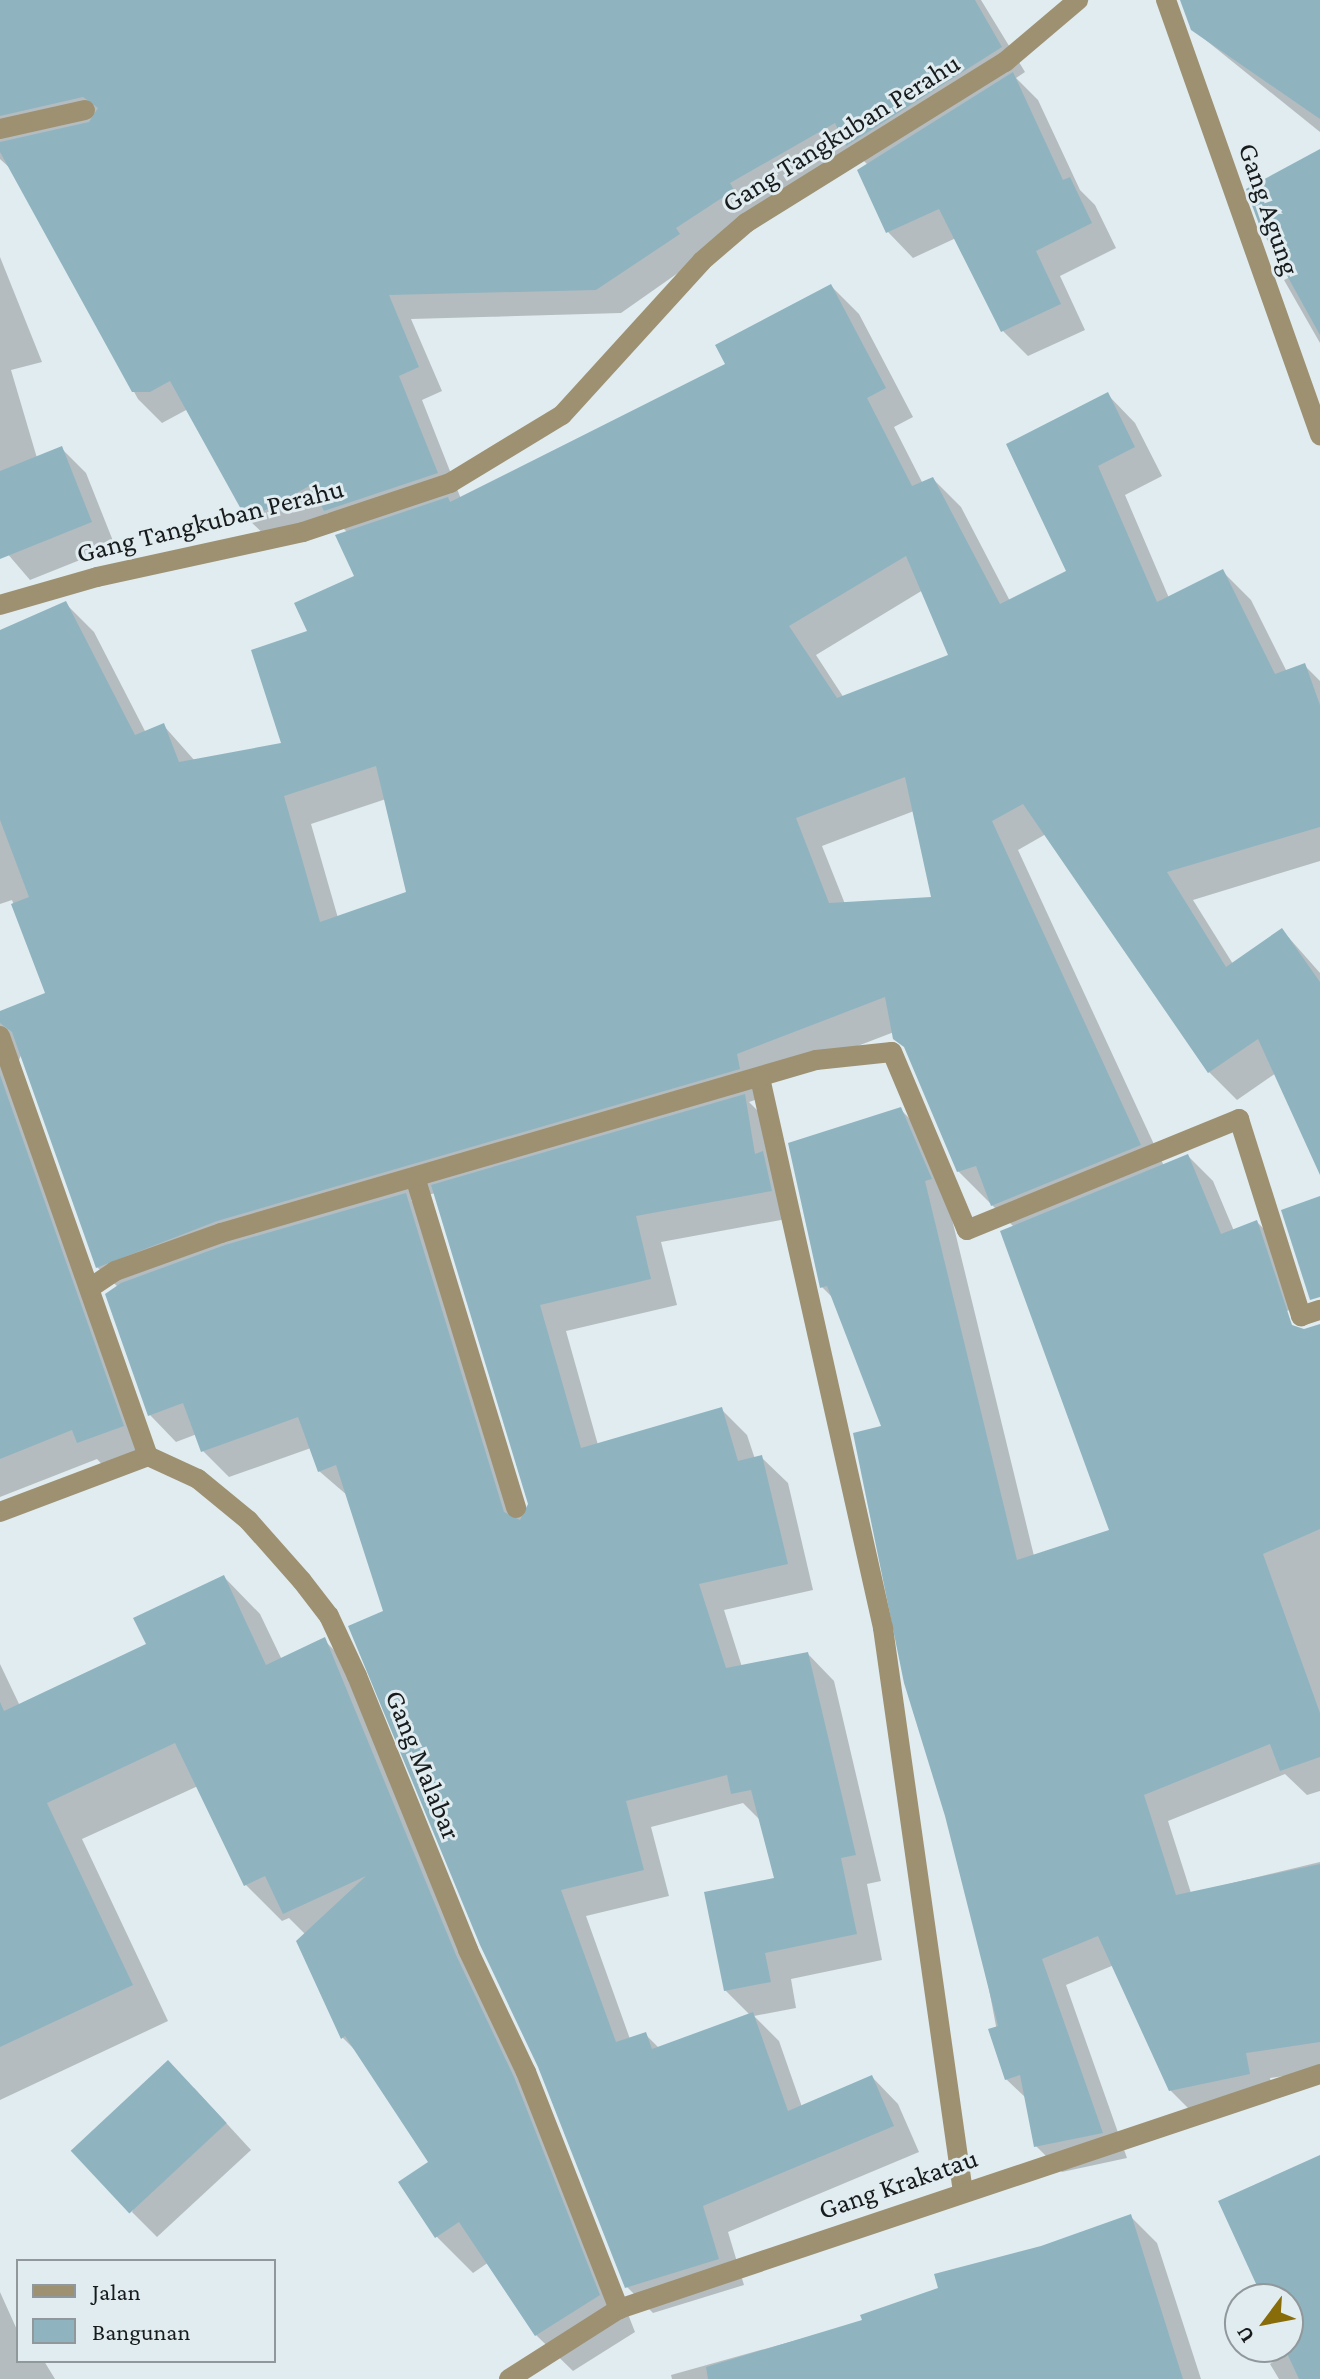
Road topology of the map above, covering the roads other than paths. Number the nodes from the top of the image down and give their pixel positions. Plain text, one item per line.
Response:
1 (1078, 0) edge
2 (1166, 0) edge
3 (85, 110) dead end
4 (0, 129) edge
5 (1320, 436) edge
6 (0, 605) edge
7 (0, 1036) edge
8 (760, 1078) junction
9 (415, 1177) junction
10 (90, 1288) junction
11 (1320, 1310) edge
12 (148, 1456) junction
13 (516, 1508) dead end
14 (0, 1512) edge
15 (1320, 2074) edge
16 (963, 2192) junction
17 (619, 2309) junction
18 (509, 2379) edge

1 - 6 street, Gang Tangkuban Perahu
2 - 5 street, Gang Agung
3 - 4 street
7 - 10 street
8 - 9 street
8 - 11 street
8 - 16 street
9 - 10 street
9 - 13 street
10 - 12 street
12 - 14 street
12 - 17 street, Gang Malabar
15 - 16 street, Gang Krakatau
16 - 17 street, Gang Krakatau
17 - 18 street, Gang Krakatau

